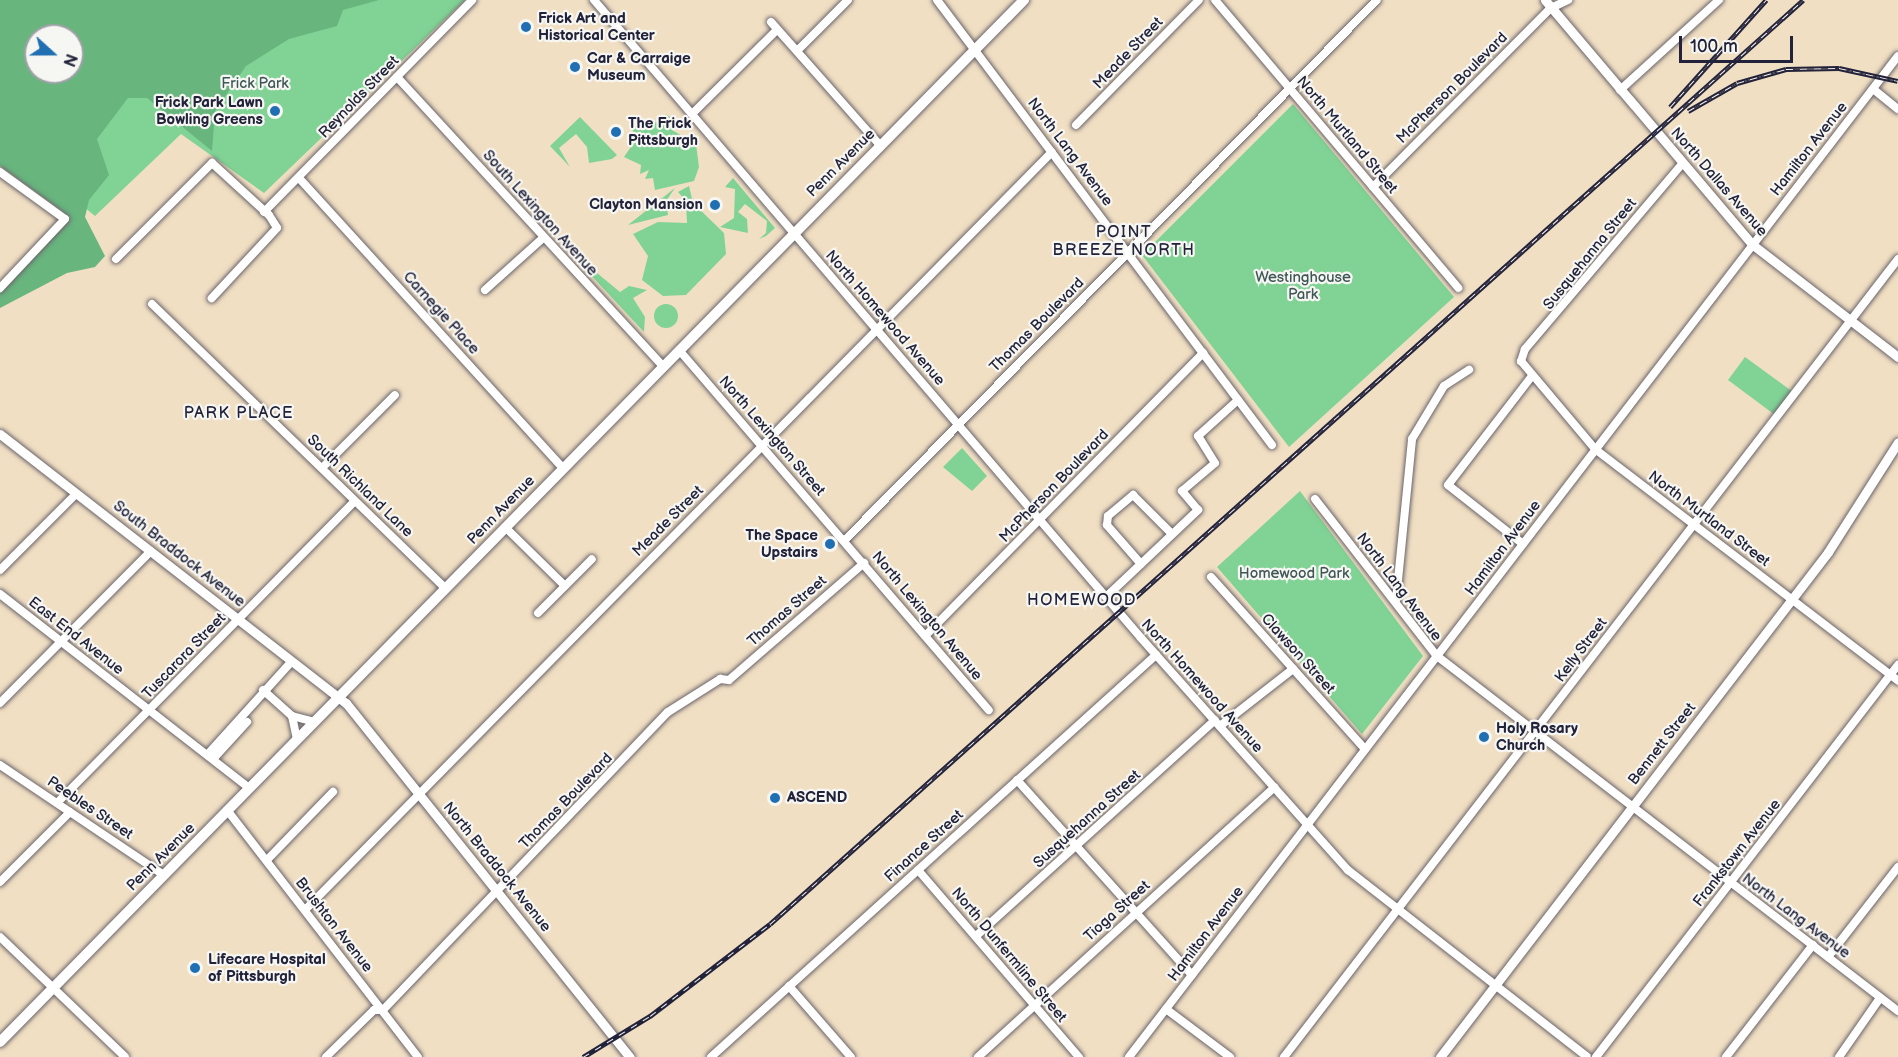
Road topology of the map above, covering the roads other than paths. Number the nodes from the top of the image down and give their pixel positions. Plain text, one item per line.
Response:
1 (472, 0) edge
2 (594, 0) edge
3 (848, 0) edge
4 (937, 0) edge
5 (1024, 0) edge
6 (1199, 0) edge
7 (1215, 0) edge
8 (1377, 0) edge
9 (1568, 0) edge
10 (1719, 0) edge
11 (1549, 3) edge
12 (771, 22) dead end
13 (775, 32) dead end
14 (799, 49) junction
15 (975, 50) junction
16 (1898, 56) edge
17 (397, 77) junction
18 (1290, 88) junction
19 (1873, 89) junction
20 (1620, 90) junction
21 (1898, 109) edge
22 (692, 114) junction
23 (1076, 125) dead end
24 (880, 145) junction
25 (1052, 152) junction
26 (1682, 164) junction
27 (0, 172) edge
28 (299, 178) junction
29 (1373, 187) junction
30 (264, 212) junction
31 (794, 233) junction
32 (544, 237) junction
33 (1753, 245) junction
34 (1128, 252) junction
35 (116, 259) dead end
36 (1898, 259) edge
37 (0, 288) edge
38 (1458, 288) dead end
39 (485, 290) dead end
40 (212, 298) dead end
41 (152, 304) dead end
42 (1851, 320) junction
43 (876, 328) junction
44 (679, 350) junction
45 (1203, 353) junction
46 (1898, 357) edge
47 (1521, 361) joint
48 (663, 366) junction
49 (1469, 370) dead end
50 (1532, 376) junction
51 (395, 394) dead end
52 (1238, 400) junction
53 (958, 424) junction
54 (0, 434) edge
55 (1898, 442) edge
56 (761, 445) junction
57 (1272, 445) dead end
58 (1595, 449) junction
59 (322, 468) junction
60 (563, 468) junction
61 (76, 494) junction
62 (1315, 499) dead end
63 (355, 501) junction
64 (1040, 520) junction
65 (1694, 524) junction
66 (506, 527) junction
67 (1172, 534) junction
68 (844, 541) junction
69 (1523, 544) junction
70 (151, 550) junction
71 (592, 559) dead end
72 (864, 563) junction
73 (1141, 564) junction
74 (0, 570) edge
75 (1211, 577) dead end
76 (566, 586) junction
77 (446, 588) junction
78 (0, 594) edge
79 (1106, 597) junction
80 (1396, 600) junction
81 (1792, 600) junction
82 (538, 613) dead end
83 (239, 619) junction
84 (925, 636) junction
85 (61, 642) junction
86 (1156, 655) junction
87 (1437, 656) junction
88 (291, 662) junction
89 (1898, 665) edge
90 (1293, 669) junction
91 (1891, 675) junction
92 (729, 680) joint
93 (1898, 681) edge
94 (263, 690) junction
95 (339, 697) junction
96 (0, 703) edge
97 (150, 710) junction
98 (989, 710) dead end
99 (292, 716) junction
100 (314, 722) junction
101 (1218, 723) junction
102 (1534, 732) junction
103 (297, 739) junction
104 (1365, 749) junction
105 (211, 756) junction
106 (0, 765) edge
107 (1017, 780) junction
108 (249, 788) junction
109 (1275, 788) junction
110 (333, 792) dead end
111 (419, 794) junction
112 (57, 803) junction
113 (1633, 806) junction
114 (227, 810) junction
115 (70, 812) junction
116 (1308, 824) junction
117 (1077, 846) junction
118 (267, 860) junction
119 (1898, 867) edge
120 (918, 870) junction
121 (164, 874) junction
122 (0, 882) edge
123 (1731, 883) junction
124 (499, 892) junction
125 (305, 910) junction
126 (1397, 911) junction
127 (1136, 912) junction
128 (976, 936) junction
129 (0, 937) edge
130 (1813, 945) junction
131 (1828, 957) junction
132 (1192, 975) junction
133 (789, 986) junction
134 (53, 987) junction
135 (1495, 987) junction
136 (1880, 998) junction
137 (1034, 1005) junction
138 (1166, 1009) junction
139 (383, 1010) junction
140 (1898, 1011) edge
141 (0, 1042) edge
142 (847, 1056) edge
143 (125, 1057) edge
144 (326, 1057) edge
145 (418, 1057) edge
146 (630, 1057) edge
147 (711, 1057) edge
148 (978, 1057) edge
149 (1079, 1057) edge
150 (1129, 1057) edge
151 (1230, 1057) edge
152 (1284, 1057) edge
153 (1440, 1057) edge
154 (1587, 1057) edge
155 (1596, 1057) edge
156 (1726, 1057) edge
157 (1839, 1057) edge

1 - 17 street, Reynolds Street
2 - 22 street, North Homewood Avenue
3 - 14 street
4 - 15 street, North Lang Avenue
5 - 15 highway, Penn Avenue
6 - 23 street, Meade Street
7 - 18 street, North Murtland Street
8 - 18 street, Thomas Boulevard
9 - 11 street, McPherson Boulevard
10 - 20 street
11 - 20 main road, North Dallas Avenue
11 - 29 street, McPherson Boulevard
12 - 14 street
13 - 22 street
14 - 24 street
15 - 24 highway, Penn Avenue
15 - 25 street, North Lang Avenue
16 - 19 street, Hamilton Avenue
17 - 28 street, Reynolds Street
17 - 32 street, South Lexington Avenue
18 - 29 street, North Murtland Street
18 - 34 street, Thomas Boulevard
19 - 21 street
19 - 33 street, Hamilton Avenue
20 - 26 main road, North Dallas Avenue
22 - 31 street, North Homewood Avenue
24 - 31 highway, Penn Avenue
25 - 34 street, North Lang Avenue
25 - 43 street, Meade Street
26 - 33 main road, North Dallas Avenue
26 - 47 street, Susquehanna Street
27 - 37 street
28 - 30 street, Reynolds Street
28 - 60 street, Carnegie Place
29 - 38 street, North Murtland Street
30 - 35 street
30 - 40 street
31 - 43 street, North Homewood Avenue
31 - 44 highway, Penn Avenue
32 - 39 street
32 - 48 street, South Lexington Avenue
33 - 42 main road, North Dallas Avenue
33 - 58 street, Hamilton Avenue
34 - 45 street, North Lang Avenue
34 - 53 street, Thomas Boulevard
36 - 42 street, Kelly Street
41 - 59 street, South Richland Lane
42 - 46 main road, North Dallas Avenue
42 - 65 street, Kelly Street
43 - 53 street, North Homewood Avenue
43 - 56 street, Meade Street
44 - 48 highway, Penn Avenue
44 - 56 street, North Lexington Street
45 - 52 street, North Lang Avenue
45 - 64 street, McPherson Boulevard
47 - 50 street, North Murtland Street
48 - 60 highway, Penn Avenue
49 - 80 street
50 - 58 street, North Murtland Street
50 - 69 street
51 - 59 street
52 - 57 street, North Lang Avenue
52 - 67 street
53 - 64 street, North Homewood Avenue
53 - 68 street, Thomas Boulevard
54 - 61 main road, South Braddock Avenue
55 - 81 main road, Bennett Street
56 - 68 street, North Lexington Street
56 - 111 street, Meade Street
58 - 65 street, North Murtland Street
58 - 69 street, Hamilton Avenue
59 - 63 street, South Richland Lane
60 - 66 highway, Penn Avenue
61 - 70 main road, South Braddock Avenue
61 - 74 street
62 - 80 street, North Lang Avenue
63 - 77 street, South Richland Lane
63 - 83 street, Tuscarora Street
64 - 79 street, North Homewood Avenue
64 - 84 street, McPherson Boulevard
65 - 81 street, North Murtland Street
65 - 102 street, Kelly Street
66 - 76 street
66 - 77 highway, Penn Avenue
67 - 73 street
67 - 73 street
68 - 72 street, North Lexington Avenue
69 - 87 street, Hamilton Avenue
70 - 83 main road, South Braddock Avenue
70 - 85 street
71 - 76 street
72 - 84 street, North Lexington Avenue
72 - 92 street, Thomas Street
73 - 79 street
75 - 90 street, Clawson Street
76 - 82 street
77 - 95 highway, Penn Avenue
78 - 85 street, East End Avenue
79 - 86 street, North Homewood Avenue
80 - 87 street, North Lang Avenue
81 - 91 street, North Murtland Street
81 - 113 main road, Bennett Street
83 - 88 main road, South Braddock Avenue
83 - 97 street, Tuscarora Street
84 - 98 street, North Lexington Avenue
85 - 96 street
85 - 97 street, East End Avenue
86 - 101 street, North Homewood Avenue
86 - 107 street, Finance Street
87 - 102 street, North Lang Avenue
87 - 104 street, Hamilton Avenue
88 - 94 street
88 - 95 main road, South Braddock Avenue
89 - 91 street, Frankstown Avenue
90 - 101 street, Susquehanna Street
90 - 104 street, Clawson Street
91 - 93 street, North Murtland Street
91 - 123 street, Frankstown Avenue
92 - 124 street, Thomas Boulevard
94 - 99 street
94 - 105 street
95 - 100 highway, Penn Avenue
95 - 111 main road, North Braddock Avenue
97 - 105 street, East End Avenue
97 - 112 street, Tuscarora Street
99 - 100 street
99 - 103 street
100 - 103 highway, Penn Avenue
101 - 109 street, North Homewood Avenue
101 - 117 street, Susquehanna Street
102 - 113 street, North Lang Avenue
102 - 126 street, Kelly Street
103 - 108 highway, Penn Avenue
104 - 116 street, Hamilton Avenue
105 - 108 street, East End Avenue
106 - 112 street, Peebles Street
107 - 117 street
107 - 120 street, Finance Street
108 - 114 highway, Penn Avenue
109 - 116 street, North Homewood Avenue
109 - 127 street, Tioga Street
110 - 118 street
111 - 124 main road, North Braddock Avenue
111 - 125 street, Meade Street
112 - 115 street, Peebles Street
113 - 123 street, North Lang Avenue
113 - 135 main road, Bennett Street
114 - 118 street, Brushton Avenue
114 - 121 highway, Penn Avenue
115 - 121 street, Peebles Street
115 - 122 street
116 - 126 street, North Homewood Avenue
116 - 132 street, Hamilton Avenue
117 - 127 street
117 - 128 street, Susquehanna Street
118 - 125 street, Brushton Avenue
119 - 131 street
120 - 128 street, North Dunfermline Street
120 - 133 street, Finance Street
121 - 134 highway, Penn Avenue
123 - 130 street, North Lang Avenue
123 - 155 street, Frankstown Avenue
124 - 139 street, Thomas Boulevard
124 - 146 main road, North Braddock Avenue
125 - 139 street, Brushton Avenue
126 - 135 street, North Homewood Avenue
126 - 152 street, Kelly Street
127 - 132 street
127 - 137 street, Tioga Street
128 - 137 street, North Dunfermline Street
129 - 134 street
130 - 131 street, North Lang Avenue
130 - 156 street
131 - 136 street, North Lang Avenue
132 - 138 street, Hamilton Avenue
133 - 142 street
133 - 147 street, Finance Street
134 - 141 highway, Penn Avenue
134 - 143 street
135 - 153 main road, Bennett Street
135 - 154 street, North Homewood Avenue
136 - 140 street, North Lang Avenue
136 - 157 street
137 - 148 street, Tioga Street
137 - 149 street, North Dunfermline Street
138 - 150 street, Hamilton Avenue
138 - 151 street
139 - 144 street
139 - 145 street, Brushton Avenue

